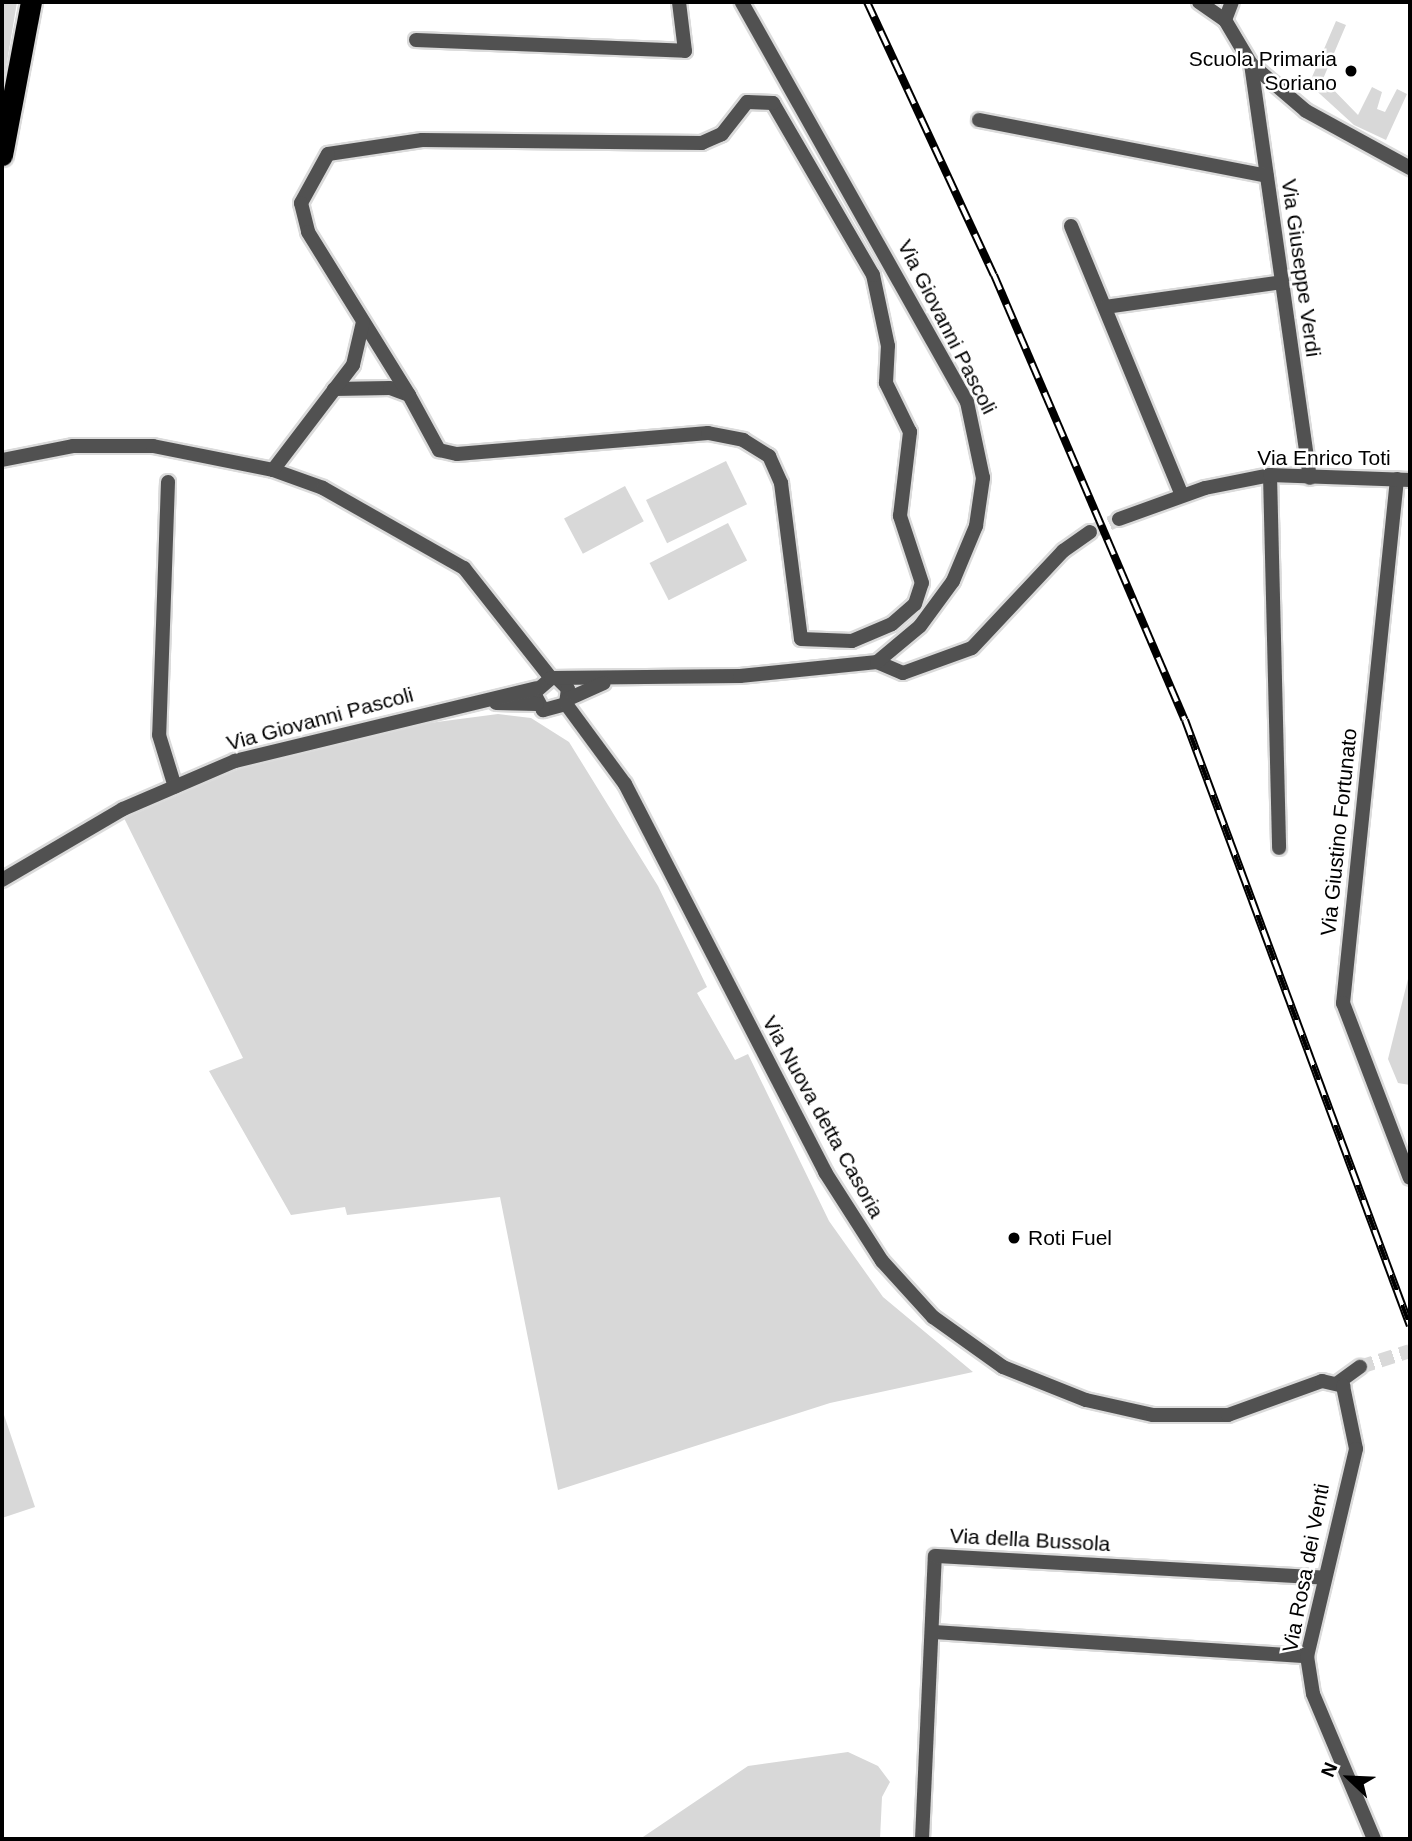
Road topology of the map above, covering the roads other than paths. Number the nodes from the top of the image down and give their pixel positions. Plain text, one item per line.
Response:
1 (32, 2) edge
2 (679, 2) edge
3 (741, 2) edge
4 (1199, 2) edge
5 (1231, 2) edge
6 (1225, 20) junction
7 (416, 40) dead end
8 (1251, 64) junction
9 (979, 120) dead end
10 (2, 155) edge
11 (1410, 168) edge
12 (1267, 176) junction
13 (1071, 226) dead end
14 (1282, 282) junction
15 (1105, 307) junction
16 (363, 322) junction
17 (334, 389) junction
18 (409, 395) junction
19 (2, 460) edge
20 (273, 470) junction
21 (1270, 475) junction
22 (1310, 478) junction
23 (1404, 480) edge
24 (168, 482) dead end
25 (1182, 495) junction
26 (1119, 519) tunnel mouth
27 (1090, 532) tunnel mouth
28 (877, 662) junction
29 (616, 679) junction
30 (546, 682) junction
31 (567, 701) junction
32 (467, 704) junction
33 (537, 705) junction
34 (551, 712) junction
35 (580, 731) junction
36 (175, 787) junction
37 (1279, 848) dead end
38 (2, 880) edge
39 (1410, 1178) edge
40 (1360, 1367) tunnel mouth
41 (1339, 1382) junction
42 (1323, 1577) junction
43 (933, 1632) junction
44 (1307, 1656) junction
45 (922, 1839) edge
46 (1374, 1839) edge

1 - 10 highway
2 - 7 street
3 - 28 street, Via Giovanni Pascoli
4 - 6 street
5 - 6 street
6 - 8 street
8 - 11 street
8 - 12 street, Via Giuseppe Verdi
9 - 12 street
12 - 14 street, Via Giuseppe Verdi
13 - 15 street
14 - 15 street
14 - 22 street, Via Giuseppe Verdi
15 - 25 street
16 - 17 street
16 - 18 street
16 - 18 street
17 - 18 street
17 - 20 street
19 - 20 street, Via Nuova detta Casoria
20 - 30 street, Via Nuova detta Casoria
21 - 22 street, Via Enrico Toti
21 - 25 street, Via Enrico Toti
21 - 37 street
22 - 23 street, Via Enrico Toti
23 - 39 street, Via Giustino Fortunato
24 - 36 street
25 - 26 street, Via Enrico Toti
27 - 28 street
28 - 29 street, Via Giovanni Pascoli
29 - 30 street, Via Giovanni Pascoli
29 - 31 street, Via Giovanni Pascoli
30 - 31 street, Via Nuova detta Casoria
30 - 32 street, Via Giovanni Pascoli
30 - 33 street
31 - 34 street, Via Giovanni Pascoli
31 - 35 street, Via Nuova detta Casoria
32 - 33 street, Via Giovanni Pascoli
32 - 36 street, Via Giovanni Pascoli
33 - 34 street, Via Nuova detta Casoria
34 - 35 street, Via Nuova detta Casoria
35 - 41 street, Via Nuova detta Casoria
36 - 38 street, Via Giovanni Pascoli
40 - 41 street
41 - 42 street, Via Rosa dei Venti
42 - 43 street, Via della Bussola
42 - 44 street, Via Rosa dei Venti
43 - 44 street
43 - 45 street, Via della Bussola
44 - 46 street, Via Rosa dei Venti

